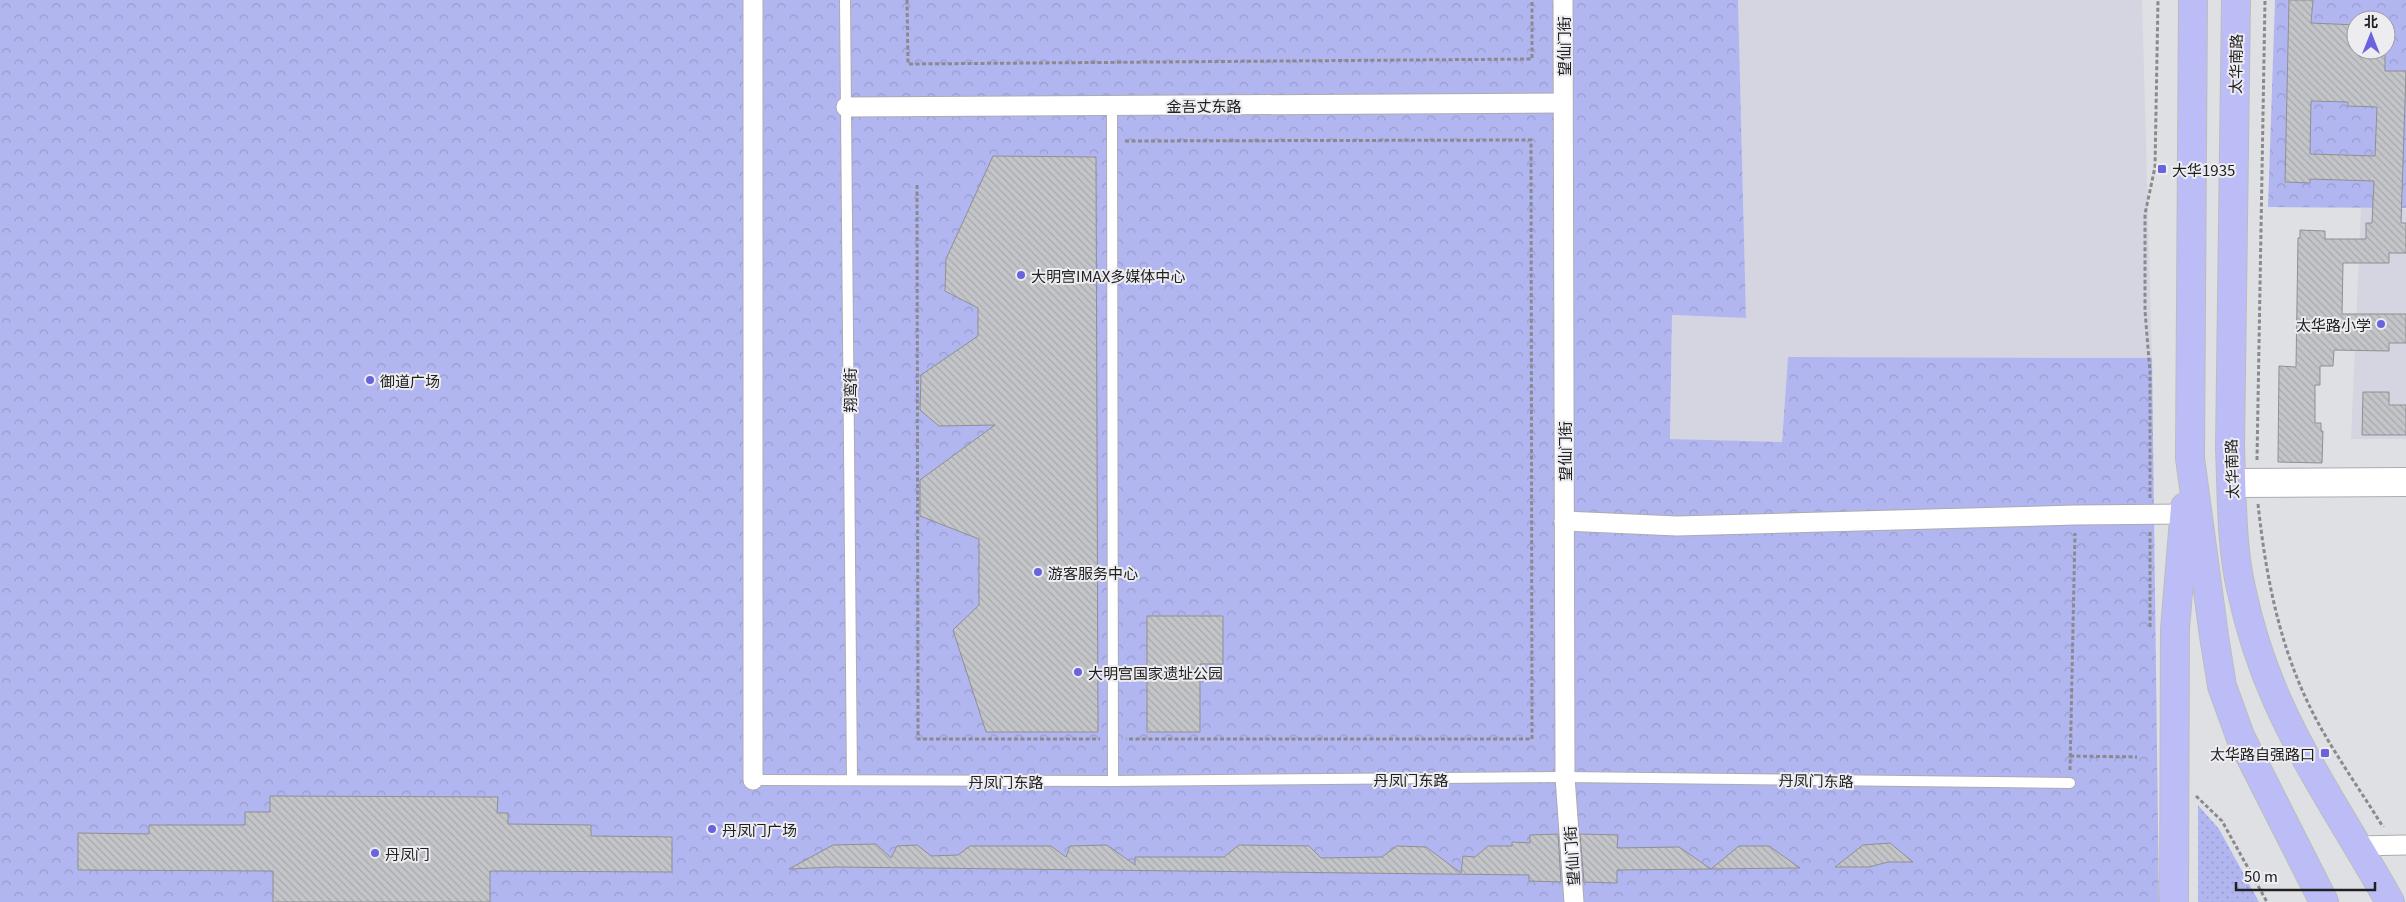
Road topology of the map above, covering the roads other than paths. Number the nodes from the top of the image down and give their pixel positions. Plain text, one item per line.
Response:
1 (753, 0) edge
2 (845, 0) edge
3 (1563, 0) edge
4 (2193, 0) edge
5 (2236, 0) edge
6 (1562, 103) junction
7 (1112, 106) junction
8 (846, 107) junction
9 (2190, 458) junction
10 (2406, 482) edge
11 (2232, 483) junction
12 (2185, 514) junction
13 (1564, 522) junction
14 (1565, 777) junction
15 (753, 780) joint
16 (852, 780) junction
17 (1113, 781) junction
18 (2070, 783) road end
19 (2406, 845) edge
20 (2359, 846) junction
21 (1574, 902) edge
22 (2174, 902) edge
23 (2324, 902) edge
24 (2390, 902) edge

1 - 15 street
2 - 8 lane, 翔鸾街
3 - 6 street, 望仙门街
4 - 9 main road
5 - 11 main road, 太华南路
6 - 7 street, 金吾丈东路
6 - 13 street, 望仙门街
7 - 8 street, 金吾丈东路
7 - 17 lane
8 - 16 lane, 翔鸾街
9 - 12 main road
9 - 23 main road
10 - 11 street
11 - 20 main road, 太华南路
12 - 13 street
12 - 22 main road
13 - 14 street, 望仙门街
14 - 17 lane, 丹凤门东路
14 - 18 lane, 丹凤门东路
14 - 21 street, 望仙门街
15 - 16 lane, 丹凤门东路
16 - 17 lane, 丹凤门东路
19 - 20 street
20 - 24 main road, 太华南路

